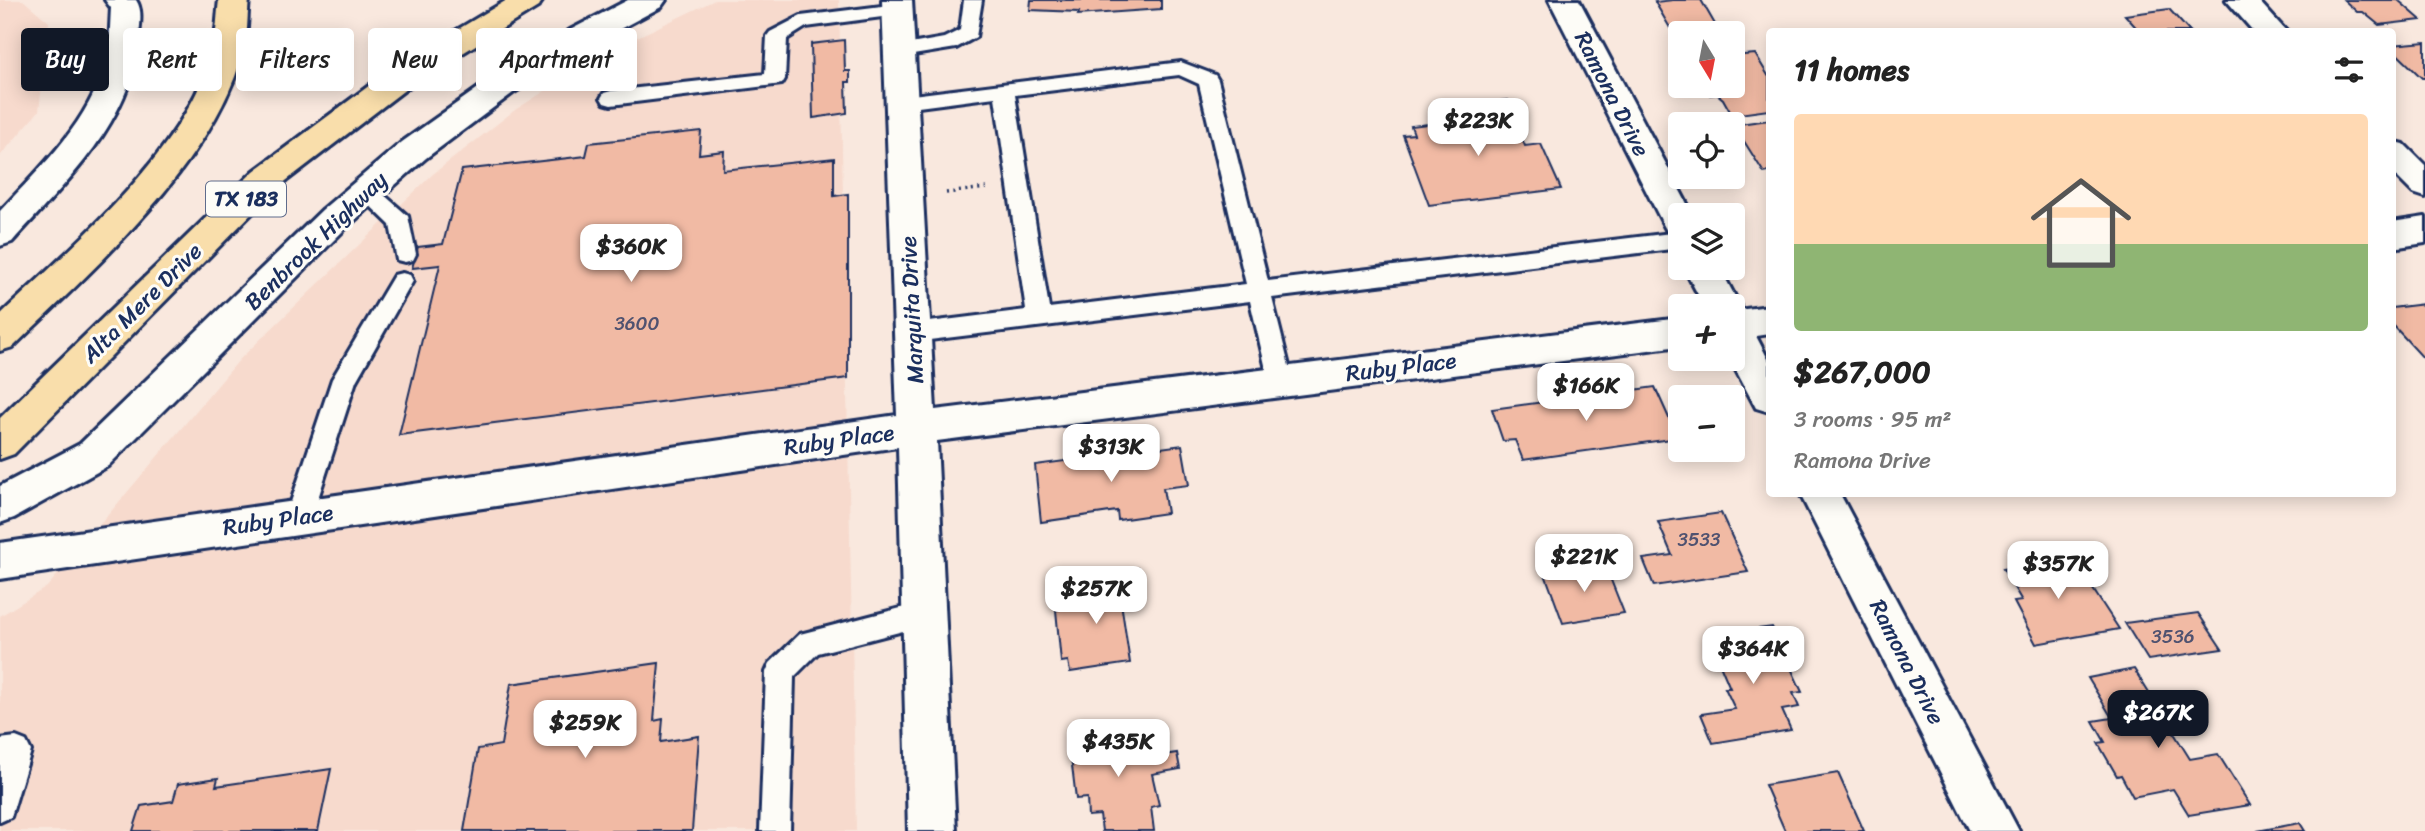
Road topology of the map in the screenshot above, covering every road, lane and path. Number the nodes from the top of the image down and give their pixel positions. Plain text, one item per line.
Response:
1 (120, 0) edge
2 (234, 0) edge
3 (528, 0) edge
4 (651, 0) edge
5 (973, 0) edge
6 (1564, 0) edge
7 (2241, 0) edge
8 (898, 5) edge
9 (2268, 28) edge
10 (901, 51) junction
11 (1004, 90) junction
12 (611, 99) dead end
13 (903, 102) junction
14 (2396, 156) edge
15 (2425, 185) edge
16 (970, 190) dead end
17 (366, 191) junction
18 (946, 193) dead end
19 (1669, 203) edge
20 (2425, 230) edge
21 (0, 233) edge
22 (2396, 234) edge
23 (1668, 241) edge
24 (405, 254) dead end
25 (402, 281) dead end
26 (1259, 290) junction
27 (1039, 317) junction
28 (1766, 320) edge
29 (1745, 323) edge
30 (913, 334) junction
31 (1668, 334) edge
32 (0, 337) edge
33 (1745, 350) edge
34 (1281, 382) junction
35 (1766, 391) edge
36 (917, 428) junction
37 (0, 443) edge
38 (1822, 497) edge
39 (0, 506) edge
40 (299, 517) junction
41 (0, 561) edge
42 (924, 614) junction
43 (0, 753) edge
44 (0, 807) edge
45 (775, 831) edge
46 (932, 831) edge
47 (1995, 831) edge

1 - 21 street
2 - 32 main road
3 - 37 main road, Alta Mere Drive / TX 183
4 - 17 street, Benbrook Highway
5 - 10 lane
6 - 19 street, Ramona Drive
7 - 9 street
8 - 10 street, Marquita Drive
8 - 12 lane
10 - 13 street, Marquita Drive
11 - 13 lane
11 - 26 lane
11 - 27 lane
13 - 30 street, Marquita Drive
14 - 15 street
16 - 18 path
17 - 24 lane
17 - 39 street, Benbrook Highway
20 - 22 street
23 - 26 lane
25 - 40 lane
26 - 27 lane
26 - 34 lane
27 - 30 lane
28 - 29 street
30 - 36 street, Marquita Drive
31 - 34 street, Ruby Place
33 - 35 street
34 - 36 street, Ruby Place
36 - 40 street, Ruby Place
36 - 42 street, Marquita Drive
38 - 47 street, Ramona Drive
40 - 41 street, Ruby Place
42 - 45 lane
42 - 46 street, Marquita Drive
43 - 44 lane

